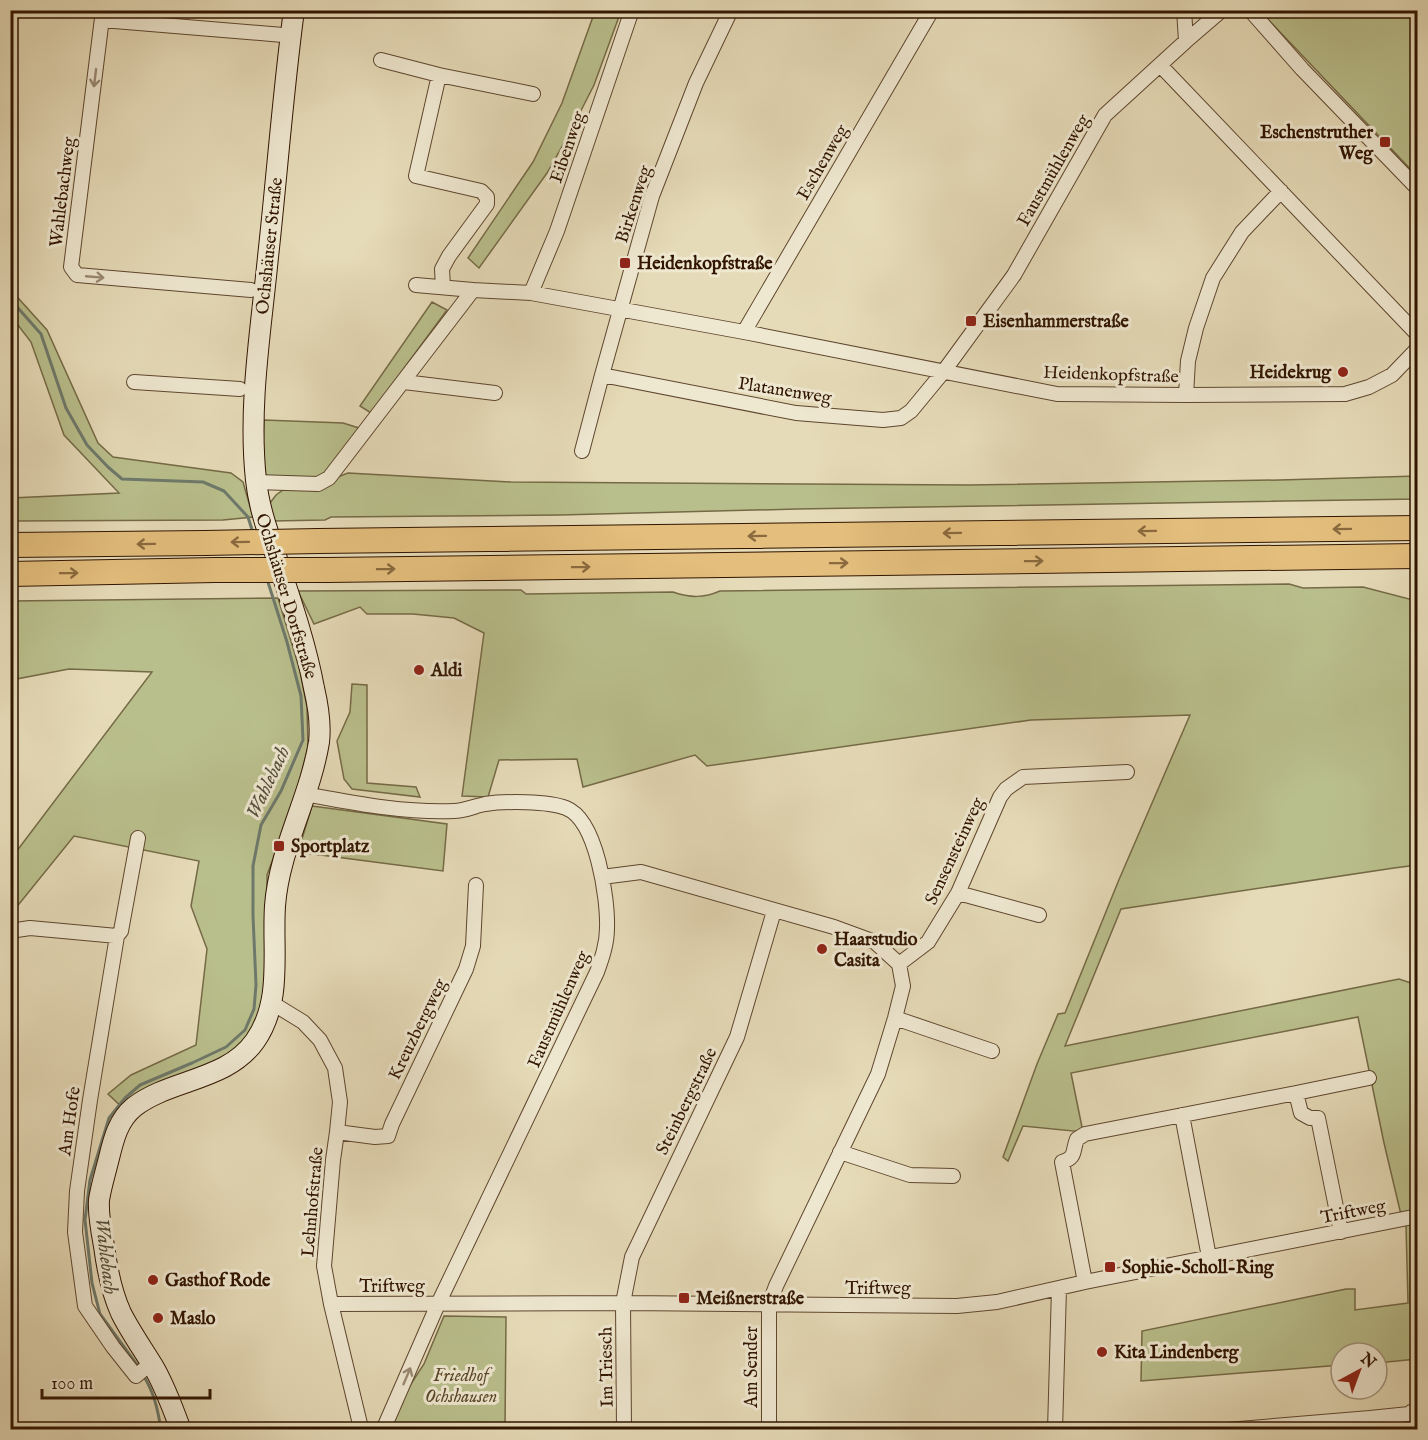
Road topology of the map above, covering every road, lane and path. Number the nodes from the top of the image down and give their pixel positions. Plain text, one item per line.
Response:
1 (294, 10) edge
2 (632, 10) edge
3 (731, 10) edge
4 (932, 10) edge
5 (1184, 10) edge
6 (1222, 10) edge
7 (1250, 10) edge
8 (103, 15) edge
9 (283, 35) dead end
10 (1186, 41) junction
11 (381, 60) dead end
12 (1160, 65) junction
13 (439, 75) junction
14 (533, 94) dead end
15 (1418, 189) edge
16 (1281, 191) junction
17 (416, 285) dead end
18 (443, 287) junction
19 (251, 290) dead end
20 (473, 290) junction
21 (531, 293) junction
22 (620, 310) junction
23 (744, 332) junction
24 (1418, 335) edge
25 (1418, 348) edge
26 (944, 371) junction
27 (602, 375) junction
28 (134, 382) dead end
29 (404, 382) junction
30 (240, 389) dead end
31 (495, 393) dead end
32 (1186, 395) junction
33 (582, 451) dead end
34 (256, 482) junction
35 (1418, 528) edge
36 (10, 545) edge
37 (1418, 556) edge
38 (10, 574) edge
39 (1126, 772) dead end
40 (305, 794) junction
41 (138, 838) dead end
42 (602, 877) junction
43 (476, 885) dead end
44 (958, 893) junction
45 (774, 911) junction
46 (1039, 915) dead end
47 (10, 931) edge
48 (117, 936) junction
49 (899, 964) junction
50 (272, 1003) junction
51 (895, 1018) junction
52 (992, 1051) dead end
53 (1369, 1078) dead end
54 (1296, 1093) junction
55 (1182, 1115) junction
56 (337, 1132) junction
57 (840, 1152) junction
58 (953, 1176) dead end
59 (1418, 1216) edge
60 (1341, 1232) junction
61 (1209, 1257) junction
62 (1085, 1282) junction
63 (1059, 1288) junction
64 (623, 1303) junction
65 (331, 1304) junction
66 (438, 1304) junction
67 (769, 1305) junction
68 (145, 1368) junction
69 (1412, 1412) dead end
70 (1352, 1424) edge
71 (1370, 1424) edge
72 (181, 1430) edge
73 (362, 1430) edge
74 (383, 1430) edge
75 (624, 1430) edge
76 (769, 1430) edge
77 (1055, 1430) edge
78 (1227, 1430) edge

1 - 34 main road, Ochshäuser Straße
2 - 21 street, Eibenweg
3 - 22 street, Birkenweg
4 - 23 street, Eschenweg
5 - 10 street
6 - 10 street, Faustmühlenweg
7 - 15 street
8 - 9 street
8 -> 19 street, Wahlebachweg
10 - 12 street, Faustmühlenweg
11 - 13 street
12 - 16 street
12 - 26 street, Faustmühlenweg
13 - 14 street
13 - 18 street
16 - 24 street
16 - 32 street
17 - 18 street, Heidenkopfstraße
18 - 20 street, Heidenkopfstraße
20 - 21 street, Heidenkopfstraße
20 - 29 street
21 - 22 street, Heidenkopfstraße
22 - 23 street, Heidenkopfstraße
22 - 27 street, Birkenweg
23 - 26 street, Heidenkopfstraße
25 - 32 street, Heidenkopfstraße
26 - 27 street, Platanenweg
26 - 32 street, Heidenkopfstraße
27 - 33 street, Birkenweg
28 - 30 street
29 - 31 street
29 - 34 street
34 - 40 main road, Ochshäuser Dorfstraße
35 -> 36 highway, bridge
38 -> 37 highway, bridge
39 - 44 street, Sensensteinweg
40 - 42 street, Faustmühlenweg
40 - 50 main road, Ochshäuser Dorfstraße
41 - 48 street, Am Hofe
42 - 45 street
42 - 66 street, Faustmühlenweg
43 - 56 street, Kreuzbergweg
44 - 46 street
44 - 49 street, Sensensteinweg
45 - 49 street
45 - 64 street, Steinbergstraße
47 - 48 street
48 - 68 street, Am Hofe
49 - 51 street
50 - 56 street, Lehnhofstraße
50 - 68 main road, Ochshäuser Dorfstraße
51 - 52 street
51 - 57 street
53 - 54 street
54 - 55 street
54 - 60 street
55 - 61 street
55 - 62 street
56 - 65 street, Lehnhofstraße
57 - 58 street
57 - 67 street
59 - 60 street, Triftweg
60 - 61 street, Triftweg
61 - 62 street, Triftweg
62 - 63 street, Triftweg
63 - 67 street, Triftweg
63 - 77 street
64 - 66 street, Triftweg
64 - 67 street, Triftweg
64 - 75 street, Im Triesch
65 - 66 street, Triftweg
65 - 73 street, Lehnhofstraße
74 -> 66 street, Faustmühlenweg
67 - 76 street, Am Sender
68 - 72 main road, Ochshäuser Dorfstraße
69 - 71 street
70 - 71 street
70 - 78 street

